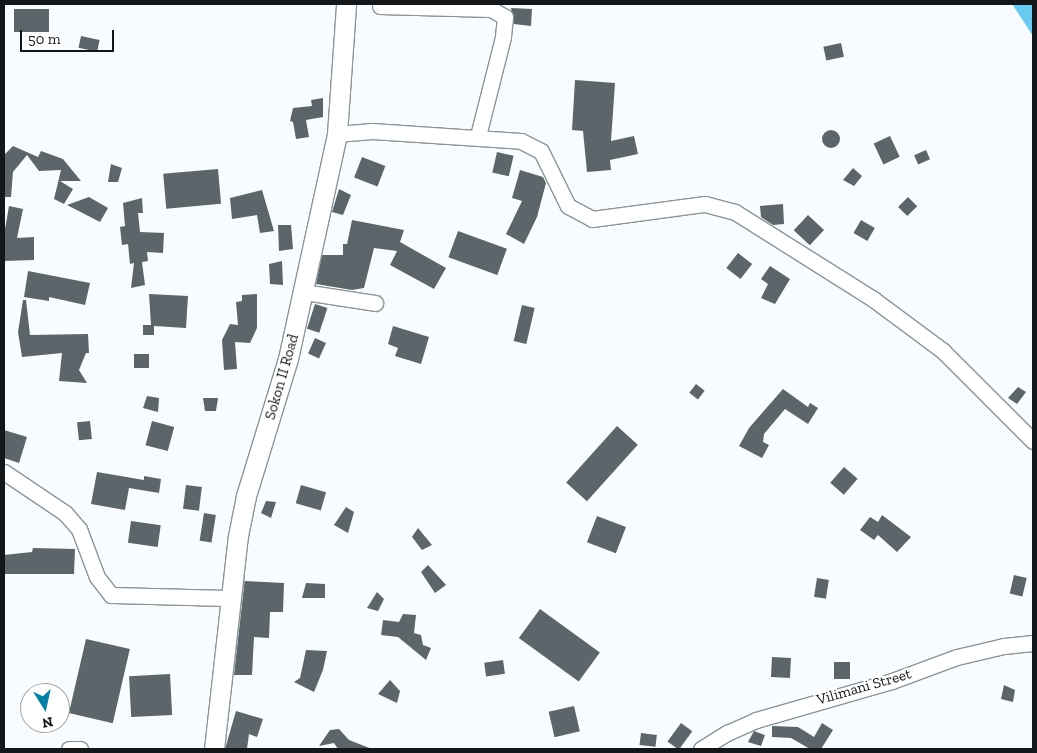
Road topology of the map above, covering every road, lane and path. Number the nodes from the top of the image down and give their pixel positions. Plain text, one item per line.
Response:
1 (346, 4) edge
2 (380, 6) dead end
3 (337, 134) junction
4 (478, 136) junction
5 (304, 292) junction
6 (375, 303) dead end
7 (1033, 441) edge
8 (4, 472) edge
9 (228, 598) junction
10 (1033, 643) edge
11 (69, 749) edge
12 (80, 749) edge
13 (214, 749) edge
14 (701, 749) edge

1 - 3 street, Sokon II Road
2 - 4 street
3 - 4 street
3 - 5 street, Sokon II Road
4 - 7 street
5 - 6 street
5 - 9 street, Sokon II Road
8 - 9 street
9 - 13 street, Sokon II Road
10 - 14 street, Vilimani Street
11 - 12 street

